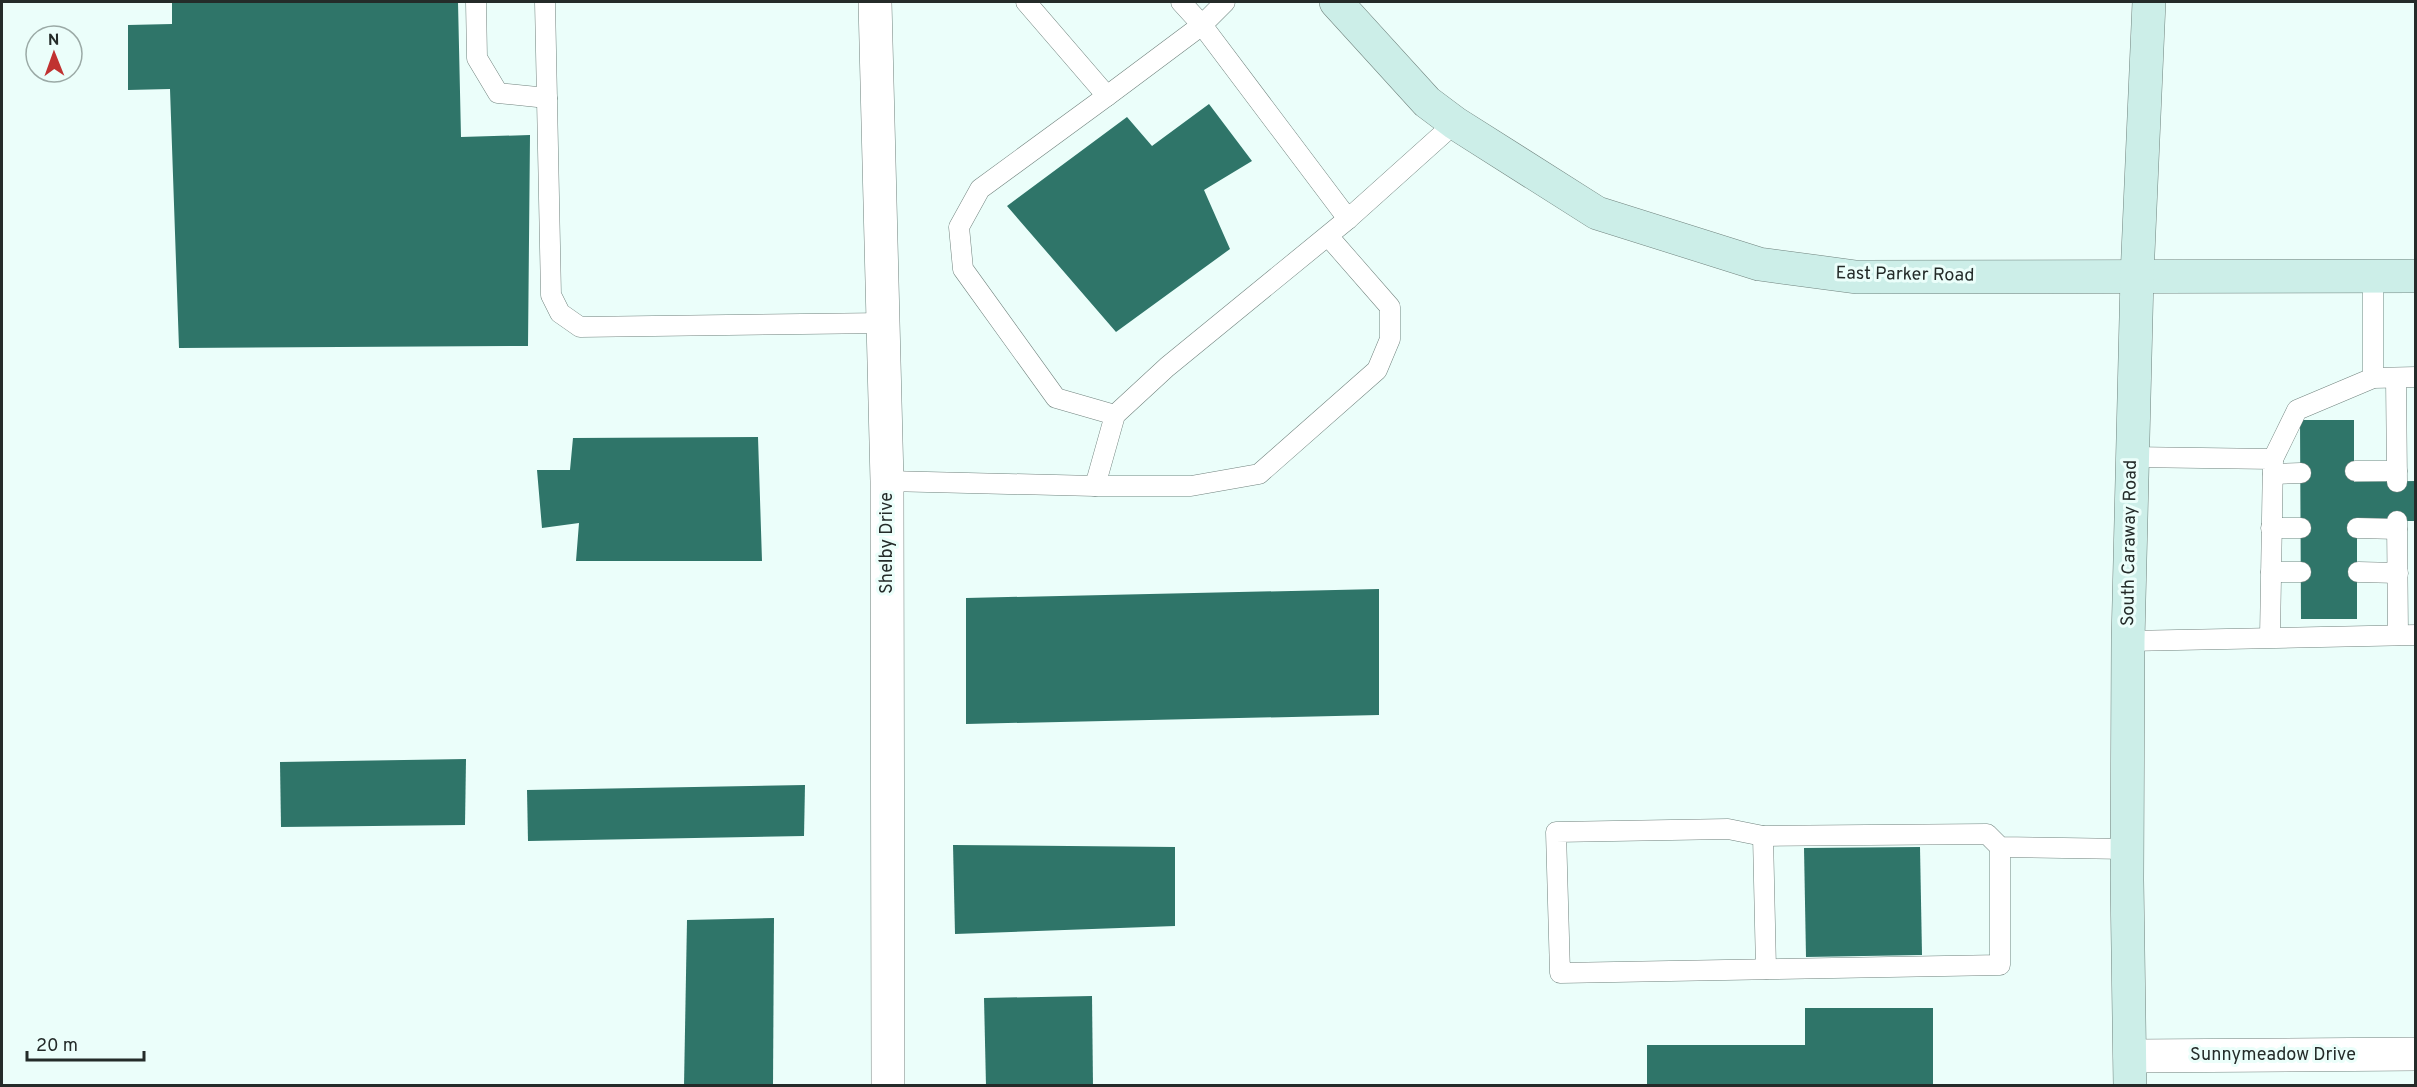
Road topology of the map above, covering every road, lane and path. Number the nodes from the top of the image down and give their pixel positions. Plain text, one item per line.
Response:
1 (476, 2) edge
2 (545, 2) edge
3 (874, 2) edge
4 (1026, 2) edge
5 (1181, 2) edge
6 (1225, 2) edge
7 (1336, 2) edge
8 (2149, 2) edge
9 (1202, 25) junction
10 (1107, 96) junction
11 (547, 98) junction
12 (1455, 123) junction
13 (1348, 219) junction
14 (1328, 236) junction
15 (2373, 276) junction
16 (2415, 276) edge
17 (2137, 277) junction
18 (883, 322) junction
19 (2406, 377) edge
20 (2373, 378) junction
21 (1115, 415) junction
22 (2131, 457) junction
23 (2273, 467) junction
24 (2355, 471) dead end
25 (2301, 473) dead end
26 (887, 482) junction
27 (1095, 486) junction
28 (2271, 528) junction
29 (2301, 528) dead end
30 (2357, 528) dead end
31 (2271, 572) junction
32 (2301, 572) dead end
33 (2358, 572) dead end
34 (2398, 573) junction
35 (2407, 635) edge
36 (2270, 637) junction
37 (2128, 641) junction
38 (1763, 836) junction
39 (2000, 847) junction
40 (2127, 849) junction
41 (1766, 969) junction
42 (2415, 1054) edge
43 (2130, 1071) edge
44 (888, 1086) edge

1 - 11 lane
2 - 11 lane
3 - 18 street, Shelby Drive
4 - 10 lane
5 - 9 lane
6 - 9 lane
7 - 12 street, East Parker Road
8 - 17 street, South Caraway Road
9 - 10 lane
9 - 13 lane
10 - 21 lane
11 - 18 lane
12 - 13 lane
12 - 17 street, East Parker Road
13 - 14 lane
14 - 21 lane
14 - 27 lane
15 - 16 street, East Parker Road
15 - 17 street, East Parker Road
15 - 20 lane
17 - 22 street, South Caraway Road
18 - 26 street, Shelby Drive
19 - 20 lane
19 - 24 lane
20 - 23 lane
21 - 27 lane
22 - 23 lane
22 - 37 street, South Caraway Road
23 - 25 lane
23 - 28 lane
26 - 27 lane
26 - 44 street, Shelby Drive
28 - 29 lane
28 - 31 lane
30 - 34 lane
31 - 32 lane
31 - 36 lane
33 - 34 lane
34 - 35 lane
35 - 36 lane
36 - 37 lane
37 - 40 street, South Caraway Road
38 - 39 lane
38 - 41 lane
38 - 41 lane
39 - 40 lane
39 - 41 lane
40 - 43 street, South Caraway Road
42 - 43 street, Sunnymeadow Drive

